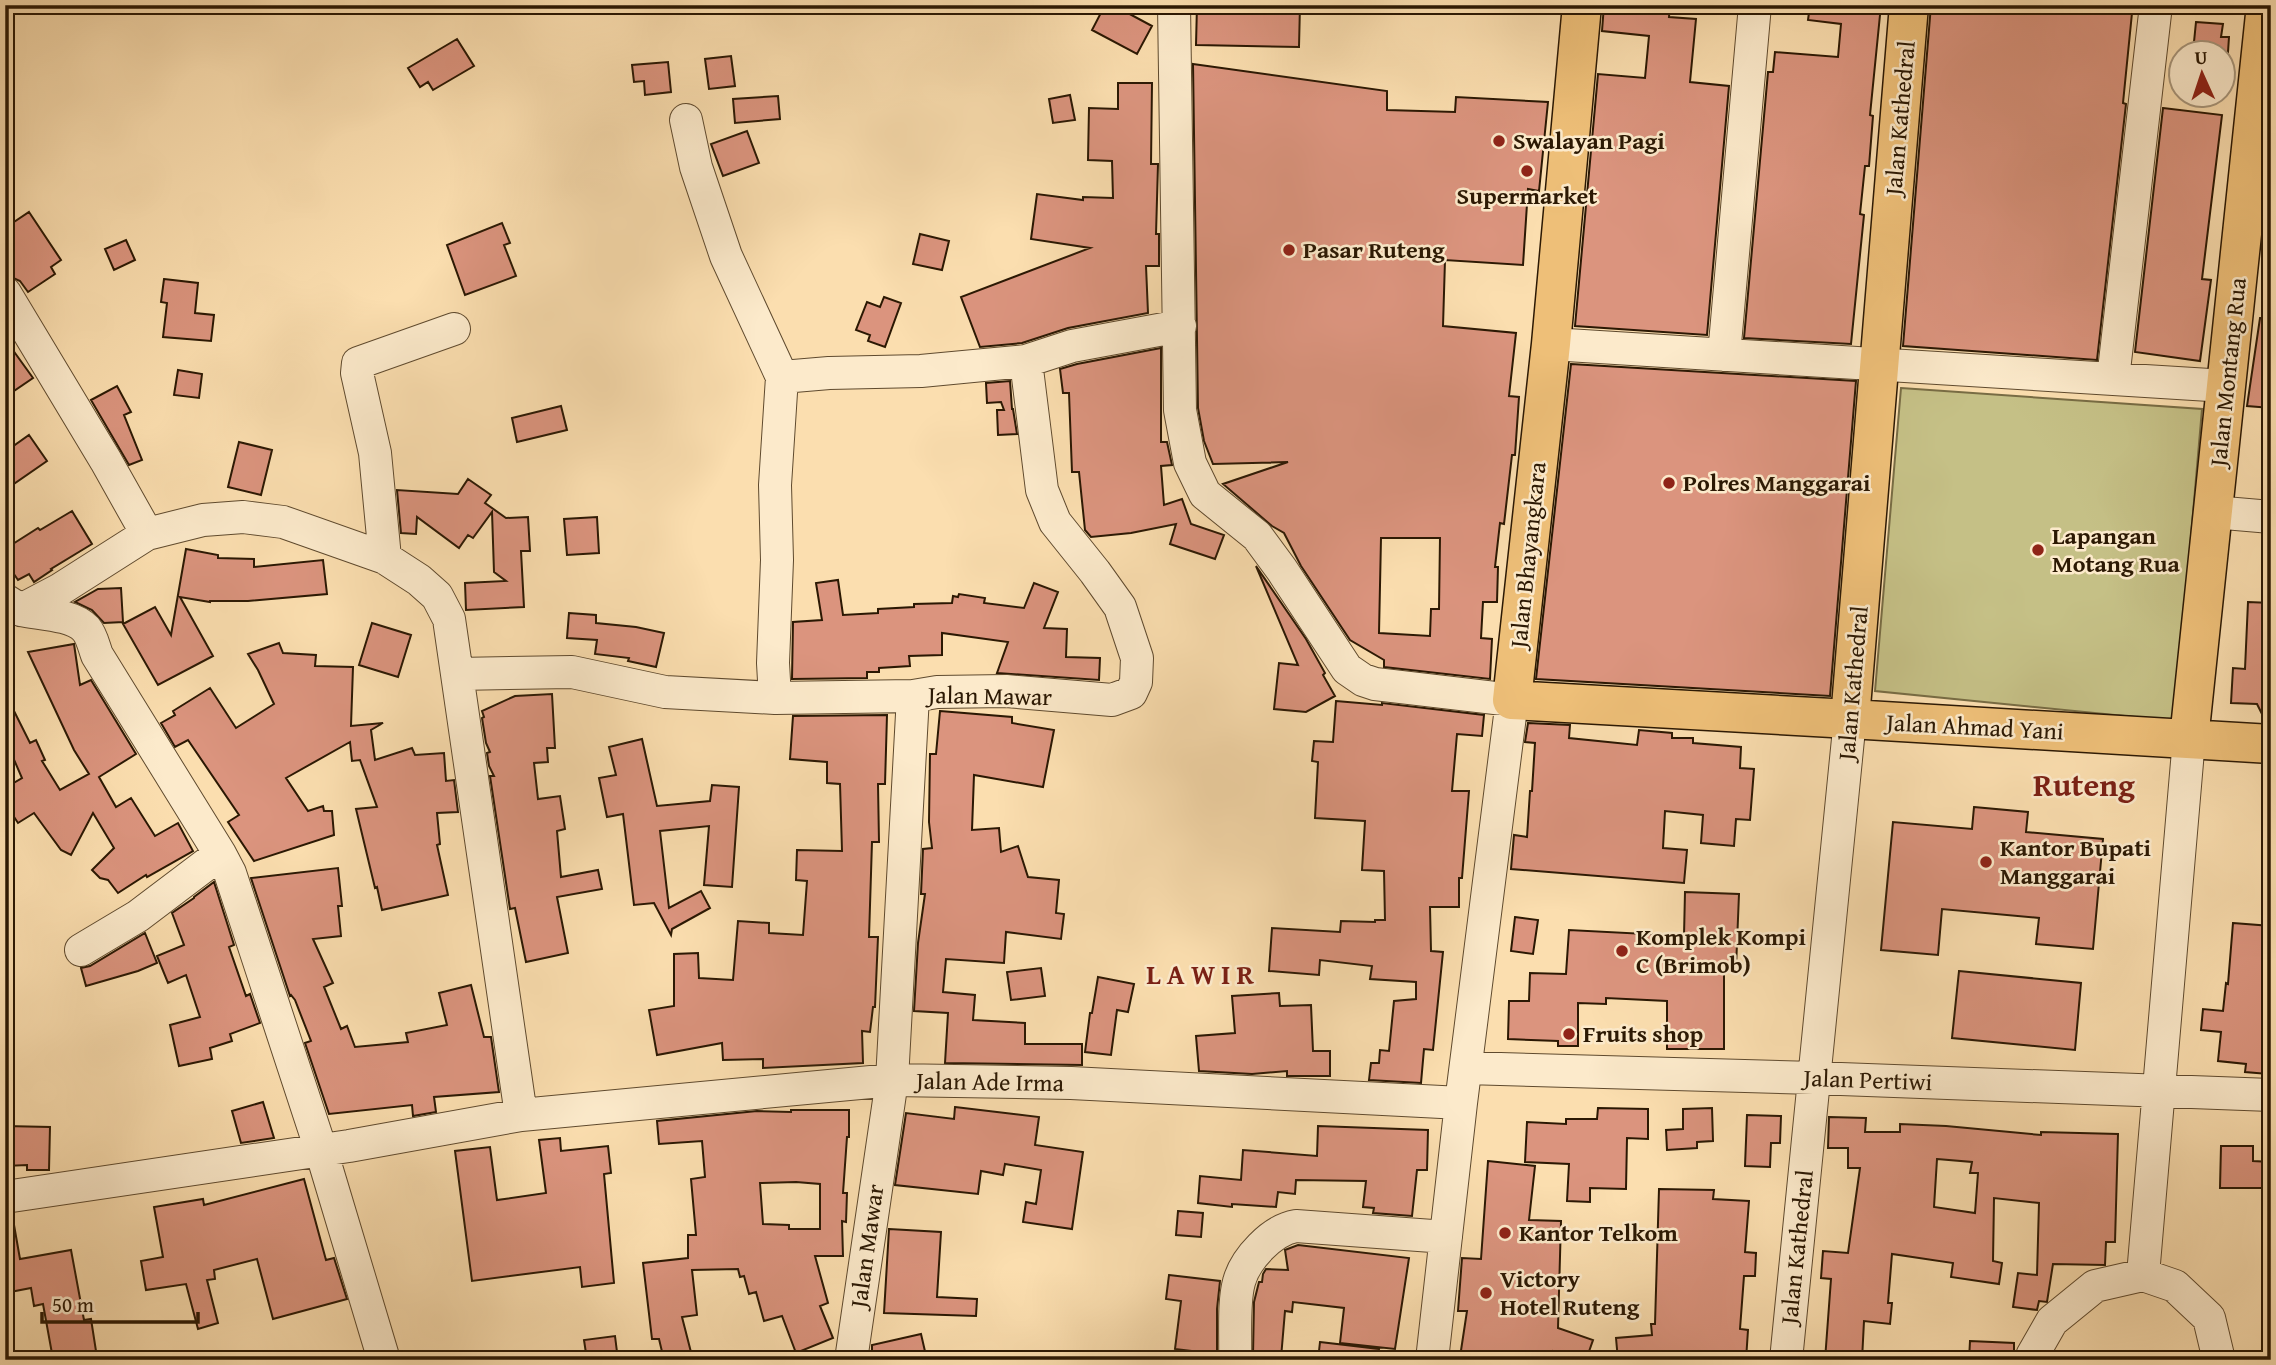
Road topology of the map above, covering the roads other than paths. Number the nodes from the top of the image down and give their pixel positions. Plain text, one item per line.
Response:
1 (1174, 5) edge
2 (1582, 5) edge
3 (1755, 5) edge
4 (1909, 5) edge
5 (2156, 5) edge
6 (2266, 5) edge
7 (686, 120) dead end
8 (2262, 140) edge
9 (5, 293) edge
10 (1180, 326) junction
11 (454, 329) dead end
12 (1551, 344) junction
13 (1724, 355) junction
14 (1026, 361) junction
15 (1880, 364) junction
16 (782, 377) junction
17 (2113, 379) junction
18 (2226, 386) junction
19 (2213, 512) junction
20 (2271, 517) edge
21 (147, 534) junction
22 (385, 558) junction
23 (13, 605) edge
24 (457, 674) junction
25 (913, 696) junction
26 (775, 698) junction
27 (1512, 699) junction
28 (1850, 719) junction
29 (2189, 739) junction
30 (2271, 744) edge
31 (220, 853) junction
32 (81, 950) dead end
33 (1466, 1068) junction
34 (1814, 1078) junction
35 (892, 1080) junction
36 (2159, 1090) junction
37 (2271, 1095) edge
38 (1461, 1103) junction
39 (521, 1115) junction
40 (321, 1150) junction
41 (5, 1197) edge
42 (1446, 1237) junction
43 (2143, 1275) junction
44 (384, 1360) edge
45 (851, 1360) edge
46 (1235, 1360) edge
47 (1432, 1360) edge
48 (1786, 1360) edge
49 (2032, 1360) edge
50 (2219, 1360) edge

1 - 10 street
2 - 12 main road, Jalan Bhayangkara
3 - 13 street
4 - 15 main road, Jalan Kathedral
5 - 17 street
6 - 8 main road, Jalan Montang Rua
7 - 16 street
8 - 18 main road, Jalan Montang Rua
9 - 21 street
10 - 14 street
10 - 27 street
11 - 22 street
12 - 13 street
12 - 27 main road, Jalan Bhayangkara
13 - 15 street
14 - 16 street
14 - 25 street, Jalan Mawar
15 - 17 street
15 - 28 main road, Jalan Kathedral
16 - 26 street
17 - 18 street
18 - 19 main road, Jalan Montang Rua
19 - 20 street
19 - 29 main road, Jalan Montang Rua
21 - 22 street
21 - 23 street
22 - 24 street
23 - 31 street
24 - 26 street
24 - 39 street
25 - 26 street
25 - 35 street, Jalan Mawar
27 - 28 main road, Jalan Ahmad Yani
27 - 33 street, Jalan Bhayangkara
28 - 29 main road, Jalan Ahmad Yani
28 - 34 street, Jalan Kathedral
29 - 30 main road, Jalan Ahmad Yani
29 - 36 street
31 - 32 street
31 - 40 street
33 - 34 street, Jalan Pertiwi
33 - 38 street, Jalan Bhayangkara
34 - 36 street, Jalan Pertiwi
34 - 48 street, Jalan Kathedral
35 - 38 street, Jalan Ade Irma
35 - 39 street, Jalan Ade Irma
35 - 45 street, Jalan Mawar
36 - 37 street, Jalan Pertiwi
36 - 43 street
38 - 42 street, Jalan Bhayangkara
39 - 40 street, Jalan Ade Irma
40 - 41 street, Jalan Ade Irma
40 - 44 street
42 - 46 street
42 - 47 street, Jalan Bhayangkara
43 - 49 street
43 - 50 street

